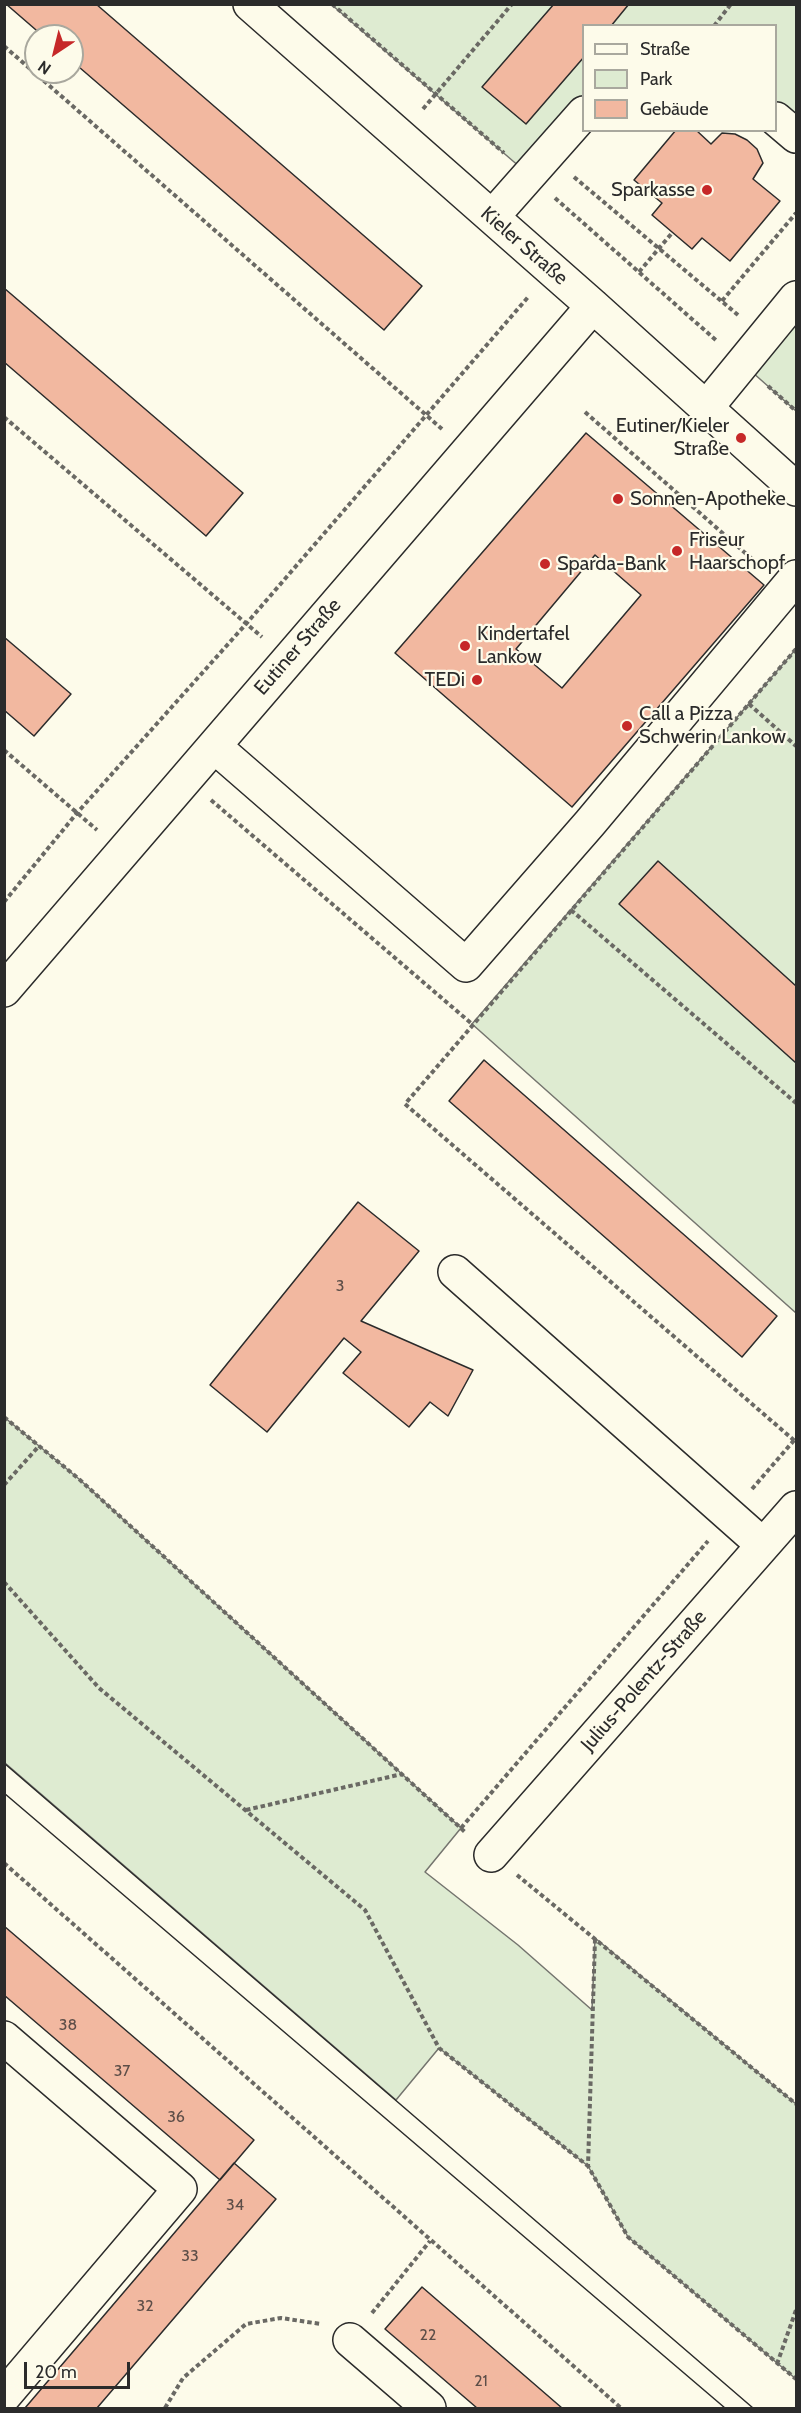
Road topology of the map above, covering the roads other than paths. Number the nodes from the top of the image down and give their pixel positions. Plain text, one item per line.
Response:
1 (249, 4) edge
2 (582, 115) edge
3 (777, 120) edge
4 (796, 136) edge
5 (492, 217) junction
6 (796, 298) edge
7 (593, 306) junction
8 (706, 408) junction
9 (796, 489) edge
10 (791, 583) edge
11 (213, 746) junction
12 (4, 990) edge
13 (455, 1272) dead end
14 (796, 1508) edge
15 (763, 1545) junction
16 (491, 1855) road end
17 (4, 2038) edge
18 (352, 2337) road end
19 (4, 2396) edge
20 (429, 2409) edge

1 - 5 street, Kieler Straße
2 - 5 street
3 - 4 street
5 - 7 street, Kieler Straße
6 - 8 street
7 - 8 street, Kieler Straße
7 - 11 street, Eutiner Straße
8 - 9 street, Kieler Straße
10 - 11 street
11 - 12 street, Eutiner Straße
13 - 15 street
14 - 15 street, Julius-Polentz-Straße
15 - 16 street, Julius-Polentz-Straße
17 - 19 street
18 - 20 street

